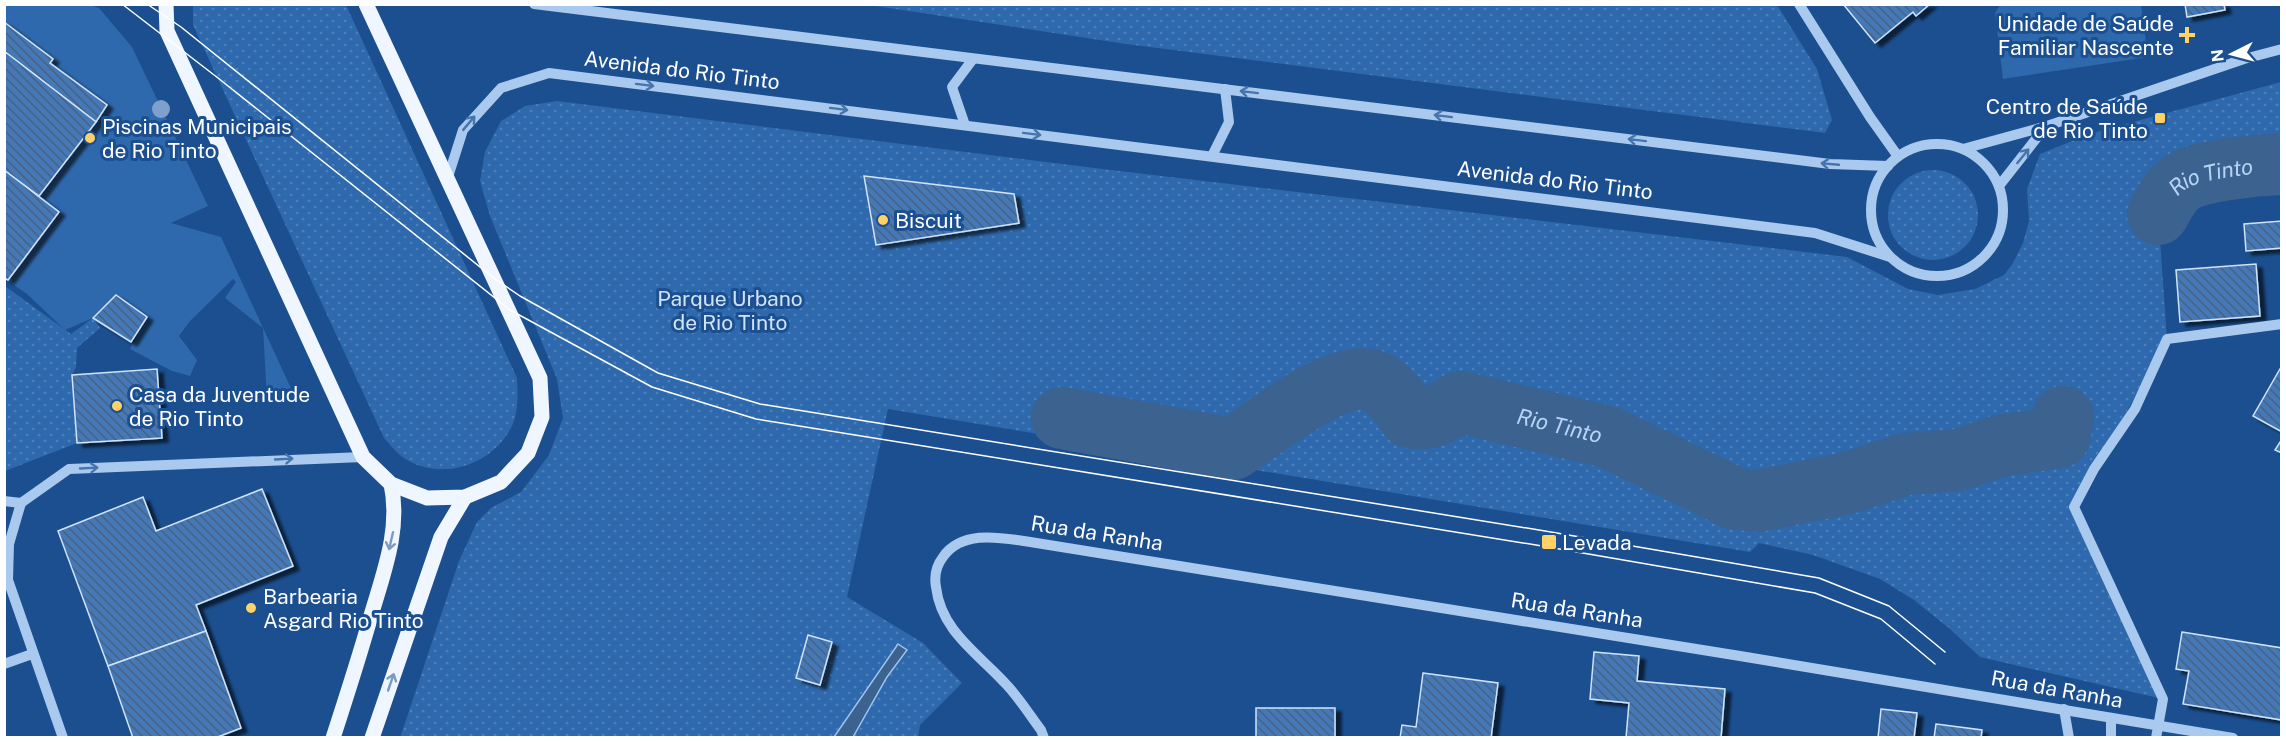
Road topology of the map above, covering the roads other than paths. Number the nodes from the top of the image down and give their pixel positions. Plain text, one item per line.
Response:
1 (166, 4) edge
2 (366, 4) edge
3 (534, 4) edge
4 (1799, 4) edge
5 (2282, 49) edge
6 (973, 58) junction
7 (1225, 89) junction
8 (965, 125) junction
9 (2047, 126) junction
10 (1963, 149) junction
11 (1897, 155) junction
12 (1212, 156) junction
13 (1888, 166) junction
14 (448, 177) junction
15 (1999, 186) junction
16 (1890, 257) junction
17 (2282, 324) edge
18 (363, 457) junction
19 (391, 484) junction
20 (465, 497) junction
21 (4, 501) edge
22 (21, 503) junction
23 (32, 654) junction
24 (4, 664) edge
25 (2064, 710) junction
26 (2111, 718) junction
27 (2157, 725) junction
28 (63, 738) edge
29 (333, 738) edge
30 (372, 738) edge
31 (1044, 738) edge
32 (2069, 738) edge
33 (2111, 738) edge
34 (2156, 738) edge
35 (2233, 738) edge

1 - 18 main road
2 - 14 main road
3 - 6 street
4 - 11 street
5 - 9 street
6 - 7 street
6 - 8 street
7 - 12 street
13 -> 7 street
8 -> 12 street, Avenida do Rio Tinto
14 -> 8 street, Avenida do Rio Tinto
9 - 10 street
15 -> 9 street
10 - 11 street
10 - 15 street
11 - 13 street
12 - 16 street, Avenida do Rio Tinto
13 - 16 street
14 - 20 main road
15 - 16 street
17 - 27 street
18 - 19 main road
22 -> 18 street
19 - 20 main road
19 -> 29 main road
30 -> 20 main road
21 - 22 street
22 - 23 street
23 - 24 street
23 - 28 street
25 - 26 street, Rua da Ranha
25 - 31 street, Rua da Ranha
25 - 32 street
26 - 27 street, Rua da Ranha
26 - 33 street
27 - 34 street
27 - 35 street, Rua da Ranha

